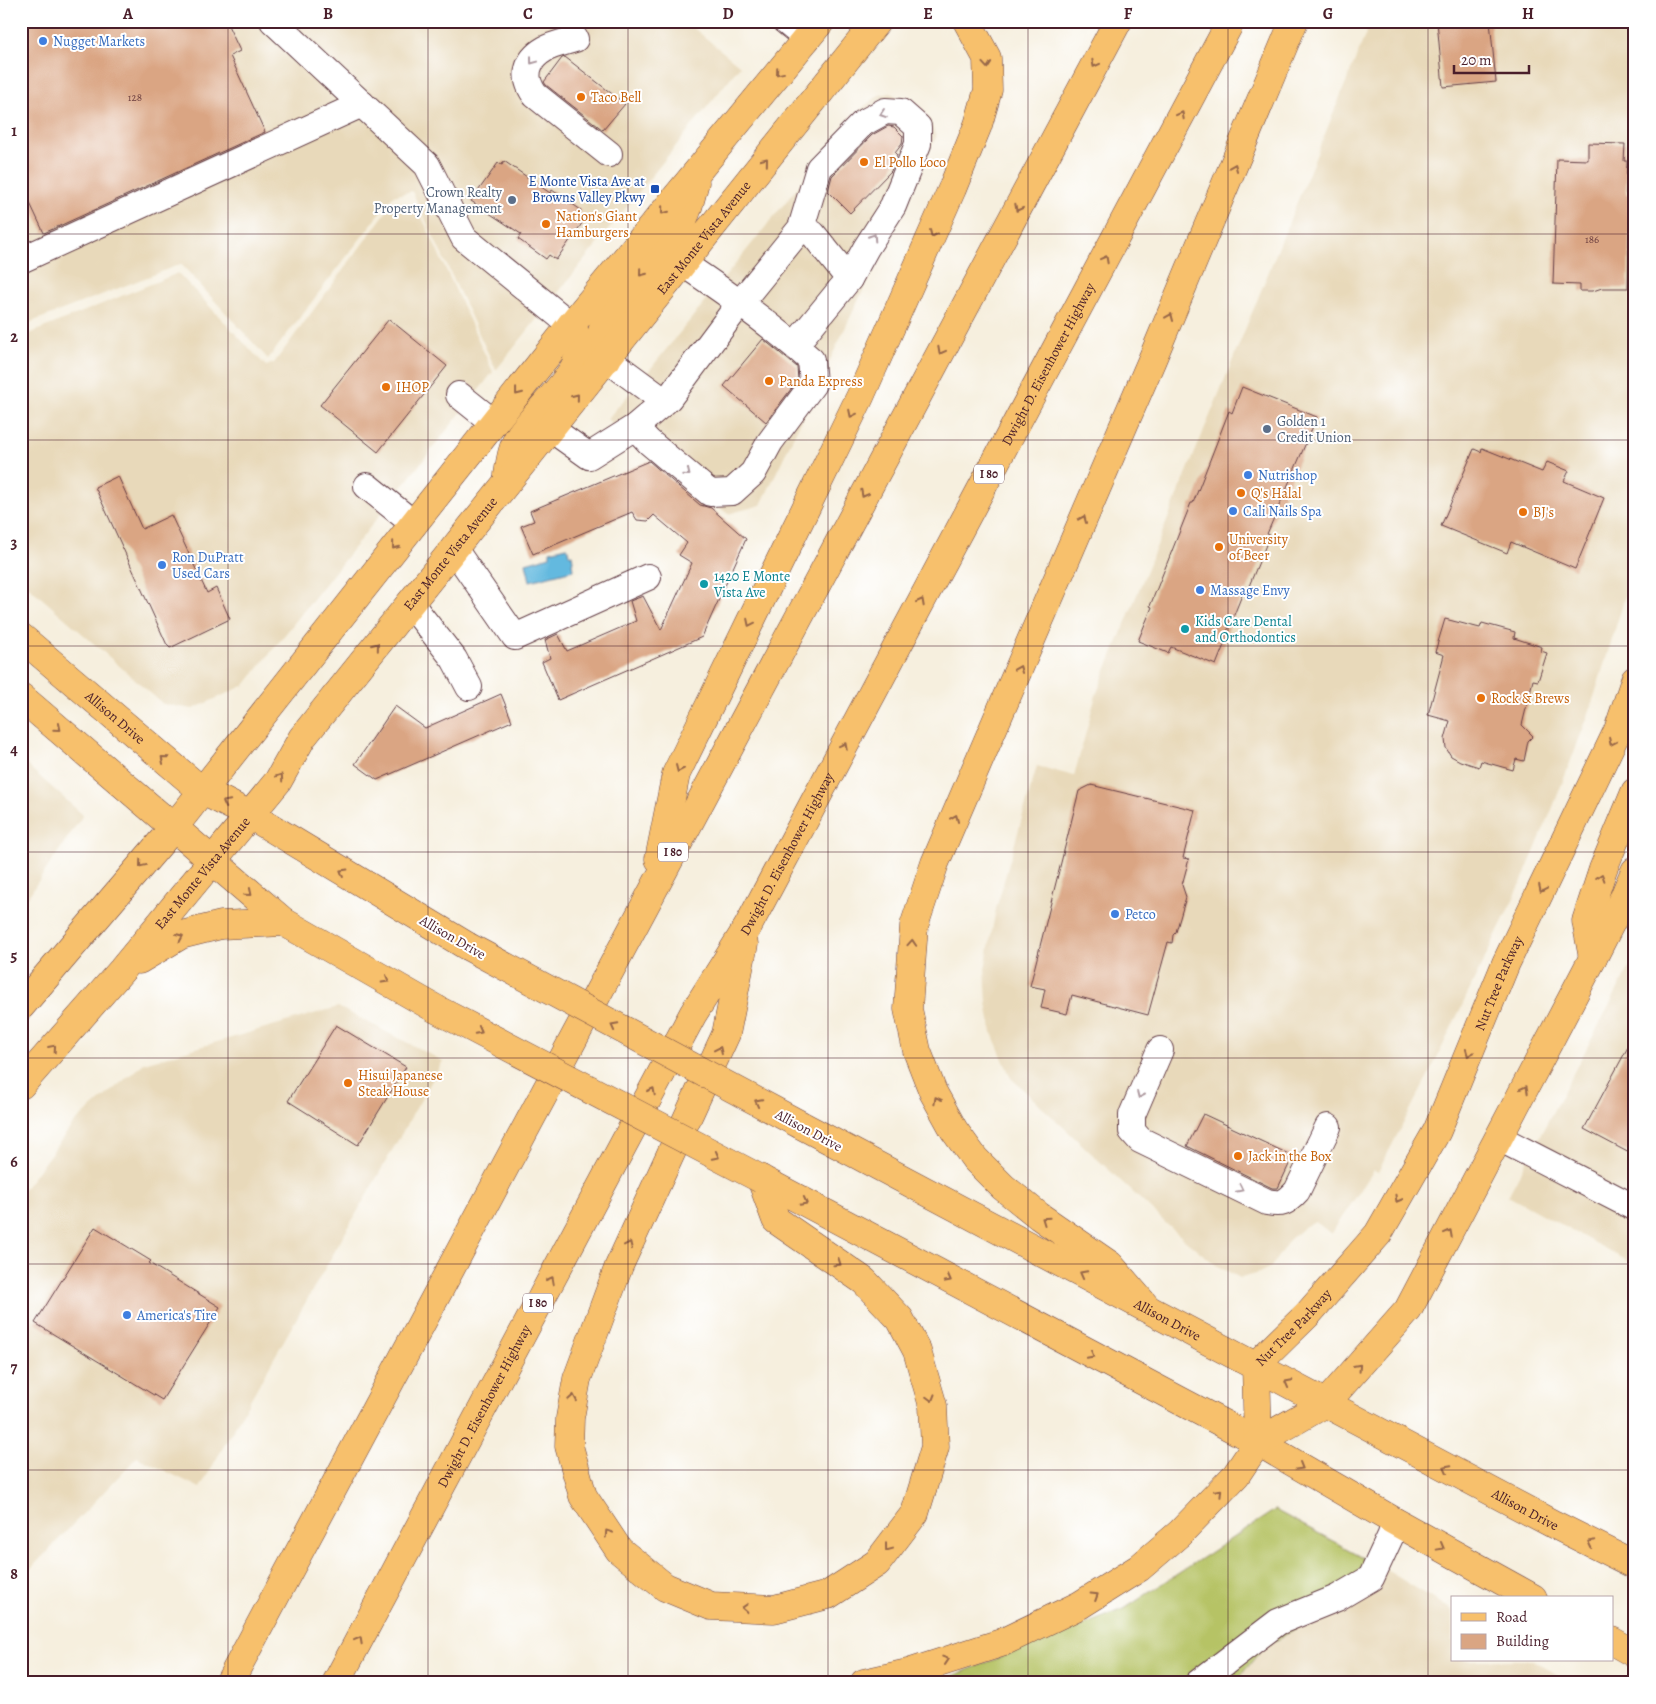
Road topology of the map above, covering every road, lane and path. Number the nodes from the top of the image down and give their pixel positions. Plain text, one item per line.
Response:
1 (273, 21) edge
2 (785, 21) edge
3 (877, 21) edge
4 (968, 21) edge
5 (1118, 21) edge
6 (1231, 21) edge
7 (1294, 21) edge
8 (814, 30) edge
9 (575, 39) dead end
10 (362, 104) junction
11 (610, 154) dead end
12 (698, 171) junction
13 (801, 228) junction
14 (21, 260) edge
15 (682, 263) junction
16 (849, 279) junction
17 (740, 303) junction
18 (570, 325) junction
19 (795, 345) junction
20 (607, 359) junction
21 (459, 395) dead end
22 (664, 401) junction
23 (494, 423) junction
24 (550, 429) junction
25 (642, 435) junction
26 (506, 484) junction
27 (367, 486) dead end
28 (414, 524) junction
29 (454, 549) junction
30 (648, 577) dead end
31 (410, 604) junction
32 (21, 637) edge
33 (1635, 680) edge
34 (469, 687) dead end
35 (21, 697) edge
36 (201, 790) junction
37 (1635, 792) edge
38 (250, 815) junction
39 (174, 826) junction
40 (212, 861) junction
41 (1635, 871) edge
42 (654, 888) junction
43 (1629, 900) edge
44 (284, 922) junction
45 (747, 928) junction
46 (1593, 958) junction
47 (122, 970) junction
48 (21, 1006) edge
49 (1160, 1050) dead end
50 (21, 1085) edge
51 (1328, 1127) dead end
52 (1499, 1138) junction
53 (761, 1179) junction
54 (1635, 1208) edge
55 (1147, 1308) junction
56 (1256, 1365) junction
57 (1326, 1403) junction
58 (1258, 1442) junction
59 (1394, 1521) junction
60 (1635, 1565) edge
61 (1529, 1596) edge
62 (1614, 1643) edge
63 (1635, 1654) edge
64 (229, 1683) edge
65 (336, 1683) edge
66 (864, 1683) edge
67 (1198, 1683) edge

1 - 10 lane
2 - 8 lane
15 -> 3 main road, East Monte Vista Avenue
4 -> 42 main road
5 -> 42 main road, I 80
45 -> 6 main road, Dwight D. Eisenhower Highway / I 80
55 -> 7 main road
8 -> 12 main road
9 -> 11 lane
10 - 14 lane
10 - 18 lane
12 -> 18 main road
12 -> 20 main road
13 - 16 lane
16 -> 13 lane
13 - 17 lane
15 - 17 lane
15 - 20 main road, East Monte Vista Avenue
16 - 19 lane
17 - 19 lane
17 - 22 lane
18 -> 23 main road
18 - 26 main road
25 -> 19 lane
20 - 22 lane
24 -> 20 main road, East Monte Vista Avenue
21 - 23 lane
22 - 25 lane
23 - 28 main road
24 - 25 lane
24 - 26 main road, East Monte Vista Avenue
26 - 29 main road, East Monte Vista Avenue
27 - 28 lane
28 -> 36 main road
29 - 30 lane
29 - 31 main road, East Monte Vista Avenue
31 - 34 lane
38 -> 31 main road, East Monte Vista Avenue
36 -> 32 main road, Allison Drive
33 -> 56 main road, Nut Tree Parkway
35 -> 39 main road
38 -> 36 main road, Allison Drive
36 - 39 main road
46 -> 37 main road
38 - 40 main road, East Monte Vista Avenue
55 -> 38 main road, Allison Drive, bridge
39 - 40 main road
39 -> 48 main road
40 -> 44 main road
40 - 47 main road, East Monte Vista Avenue
41 - 43 main road
42 - 64 main road, I 80
43 - 46 main road
47 -> 44 main road
44 -> 53 main road, bridge
53 -> 45 main road
65 -> 45 main road, Dwight D. Eisenhower Highway / I 80
52 -> 46 main road
50 -> 47 main road, East Monte Vista Avenue
49 -> 51 lane
52 - 54 lane
57 -> 52 main road
53 -> 58 main road
55 - 56 main road, Allison Drive
57 -> 56 main road, Allison Drive
56 - 58 main road, Nut Tree Parkway
57 - 58 main road
60 -> 57 main road, Allison Drive
58 -> 59 main road
66 -> 58 main road
59 -> 61 main road
59 - 67 lane
62 - 63 main road

